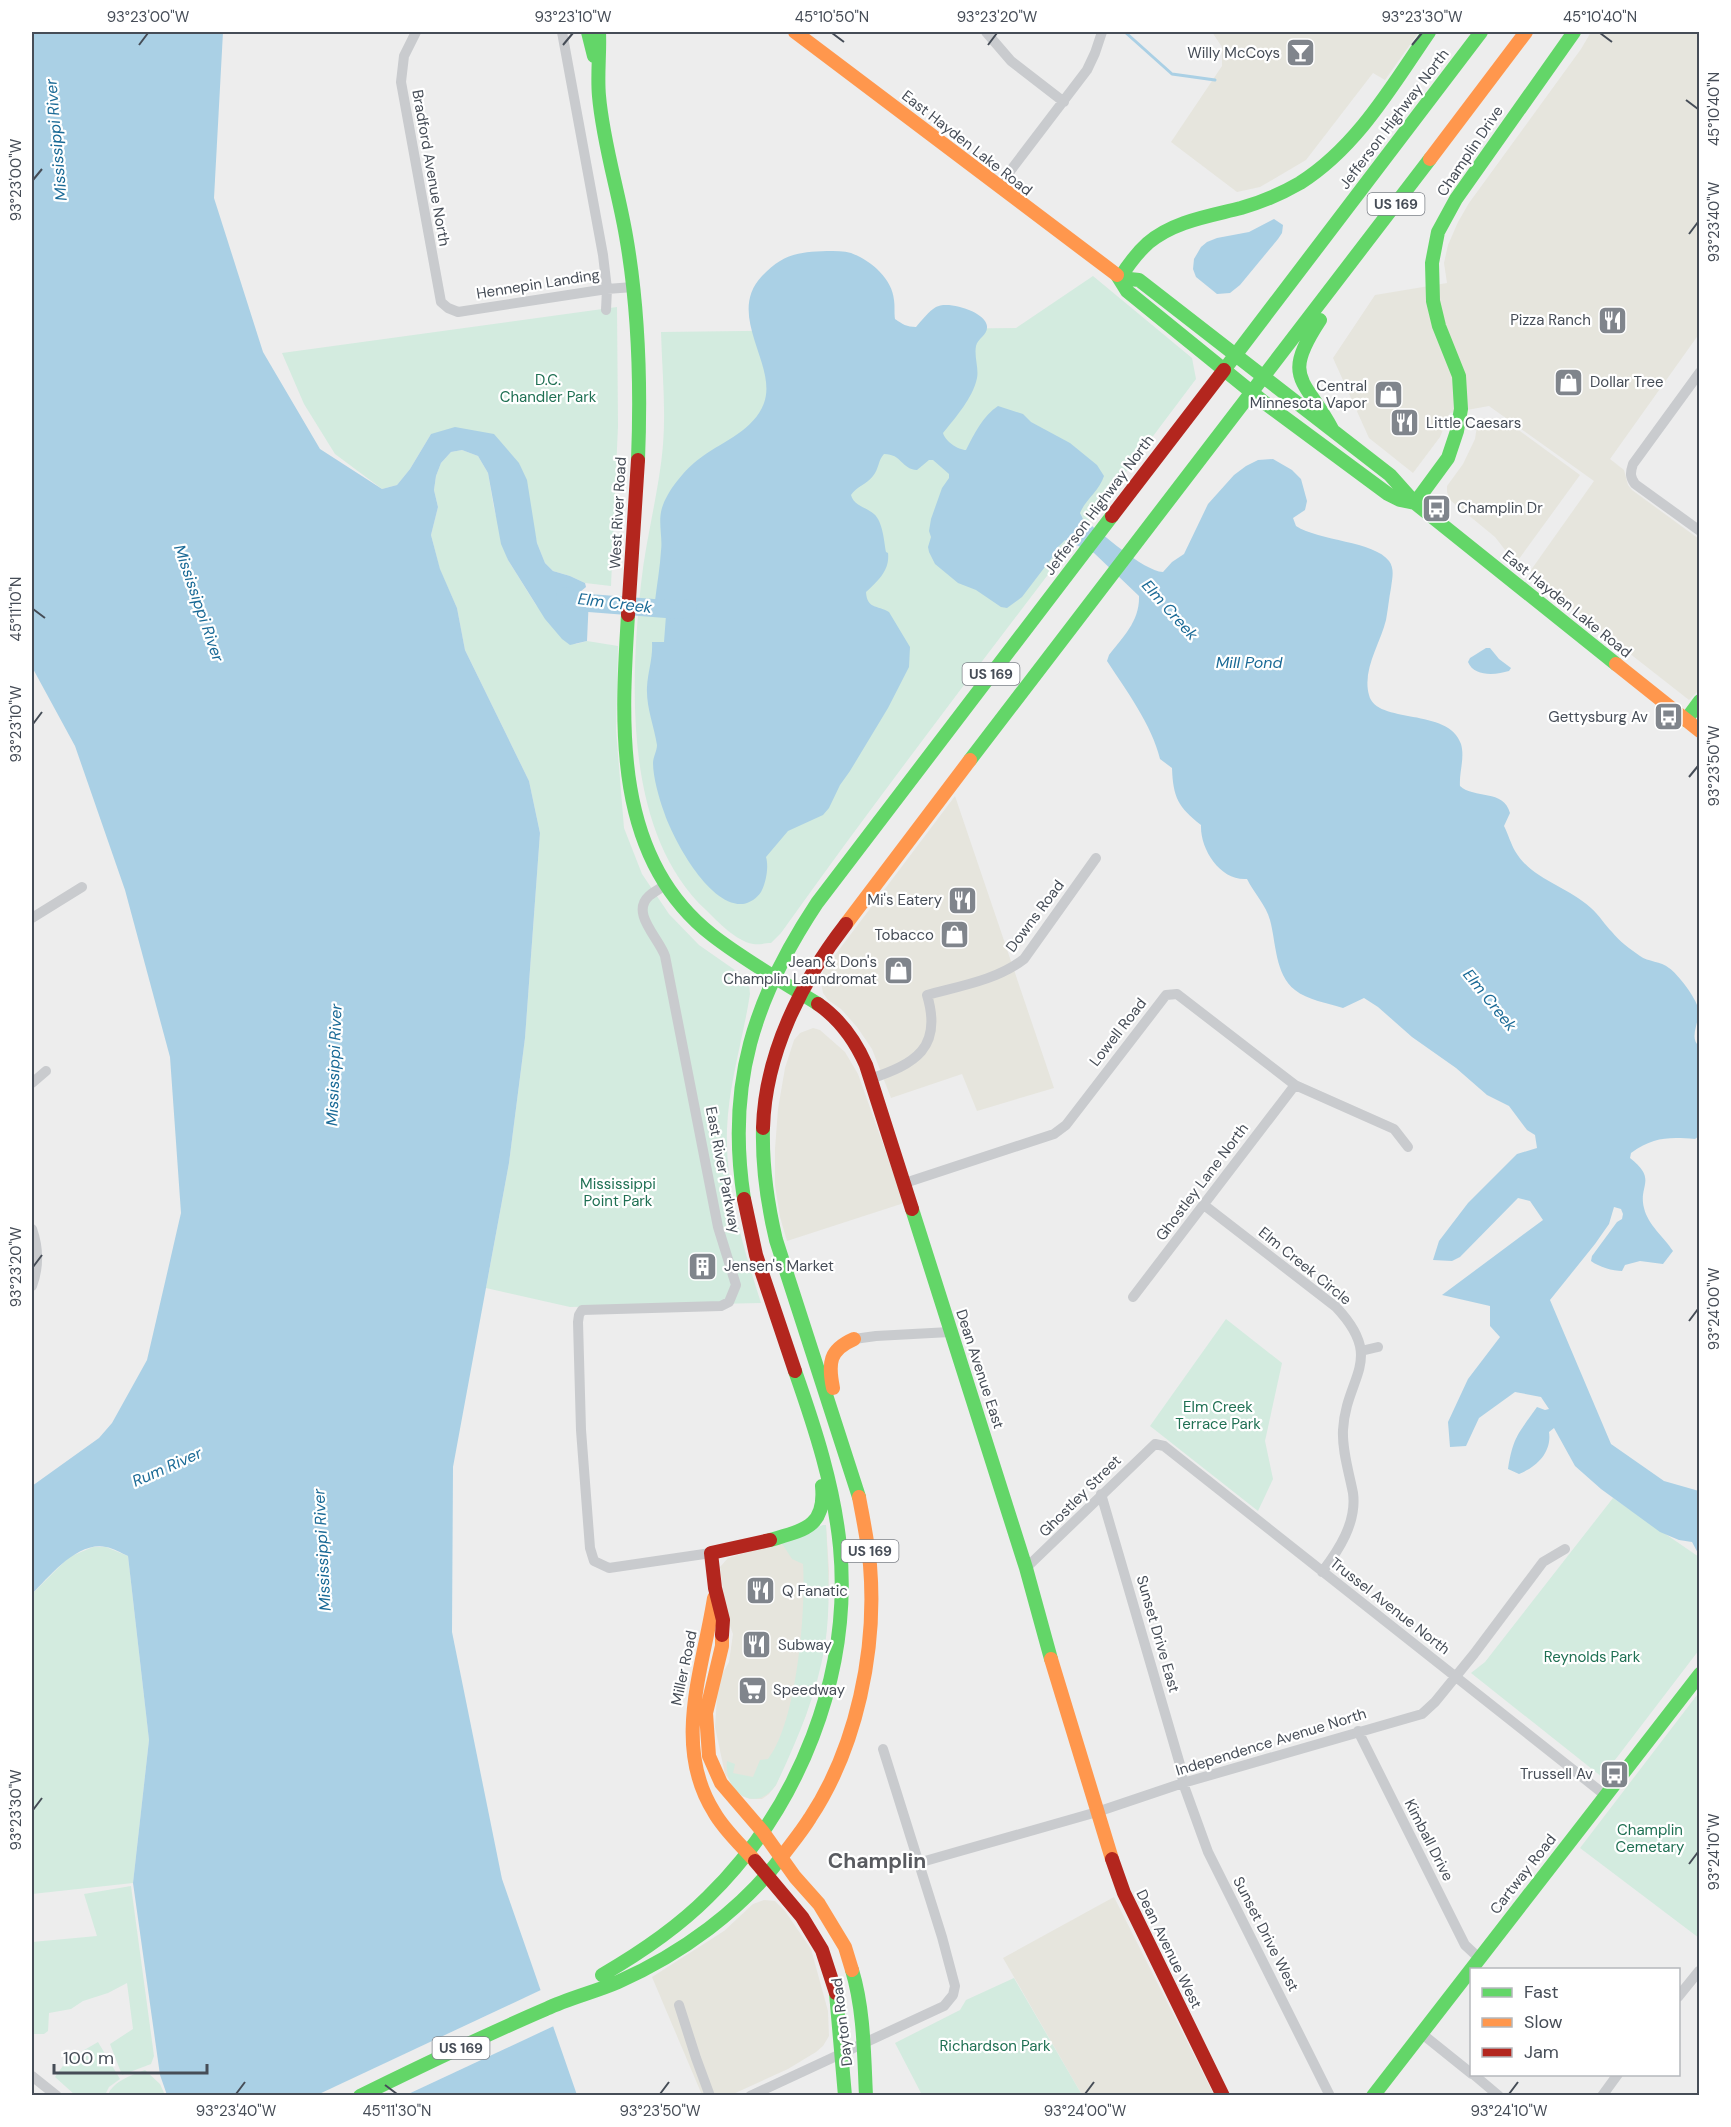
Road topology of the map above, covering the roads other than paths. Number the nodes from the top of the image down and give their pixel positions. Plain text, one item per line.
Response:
1 (416, 32) edge
2 (562, 32) edge
3 (588, 32) edge
4 (600, 32) edge
5 (795, 32) edge
6 (986, 32) edge
7 (1102, 32) edge
8 (1429, 32) edge
9 (1480, 32) edge
10 (1526, 32) edge
11 (1574, 32) edge
12 (598, 71) junction
13 (1064, 102) junction
14 (998, 187) junction
15 (1373, 234) junction
16 (1120, 279) junction
17 (633, 288) junction
18 (607, 289) junction
19 (447, 308) joint
20 (606, 310) dead end
21 (1235, 354) junction
22 (1224, 368) junction
23 (1700, 372) edge
24 (1263, 375) junction
25 (1251, 391) junction
26 (1332, 429) junction
27 (1414, 503) junction
28 (1700, 531) edge
29 (1700, 701) edge
30 (1686, 720) junction
31 (1700, 731) edge
32 (1096, 858) dead end
33 (665, 885) junction
34 (82, 887) dead end
35 (32, 918) edge
36 (773, 974) junction
37 (800, 993) junction
38 (46, 1071) dead end
39 (870, 1079) junction
40 (32, 1083) edge
41 (1295, 1086) junction
42 (1408, 1147) dead end
43 (904, 1183) junction
44 (1204, 1204) junction
45 (32, 1229) edge
46 (32, 1287) edge
47 (1133, 1297) dead end
48 (950, 1332) junction
49 (854, 1339) joint
50 (1378, 1347) dead end
51 (1361, 1352) junction
52 (798, 1380) junction
53 (1155, 1444) joint
54 (1101, 1494) junction
55 (860, 1495) junction
56 (1565, 1550) dead end
57 (711, 1553) junction
58 (1026, 1568) junction
59 (1322, 1572) junction
60 (715, 1588) junction
61 (1700, 1674) edge
62 (1456, 1676) junction
63 (1358, 1731) junction
64 (883, 1749) dead end
65 (1183, 1783) junction
66 (1605, 1795) junction
67 (1097, 1812) junction
68 (763, 1832) junction
69 (748, 1854) junction
70 (783, 1858) junction
71 (918, 1863) junction
72 (767, 1876) junction
73 (1479, 1958) junction
74 (1471, 1968) edge
75 (1470, 1970) edge
76 (1699, 1971) edge
77 (1680, 1995) edge
78 (561, 2001) junction
79 (679, 2005) dead end
80 (1421, 2033) junction
81 (863, 2043) junction
82 (842, 2053) junction
83 (1470, 2072) edge
84 (32, 2076) edge
85 (1474, 2076) edge
86 (1617, 2076) edge
87 (57, 2096) edge
88 (360, 2096) edge
89 (711, 2096) edge
90 (750, 2096) edge
91 (845, 2096) edge
92 (866, 2096) edge
93 (1223, 2096) edge
94 (1329, 2096) edge
95 (1373, 2096) edge
96 (1499, 2096) edge
97 (1602, 2096) edge

1 - 19 street, Bradford Avenue North
2 - 18 street
3 - 12 main road, West River Road
4 - 12 main road, West River Road
5 - 14 main road, East Hayden Lake Road
6 - 13 street
7 - 13 street
8 - 16 main road
9 - 21 main road, Jefferson Highway North / US 169
10 - 15 main road, US 169
11 - 27 main road, Champlin Drive
12 - 17 main road, West River Road
13 - 14 street
14 - 16 main road, East Hayden Lake Road
15 - 24 main road, US 169
15 - 26 main road
16 - 21 main road, East Hayden Lake Road
16 - 22 main road, East Hayden Lake Road
17 - 18 street, Hennepin Landing
17 - 33 main road, West River Road
18 - 19 street, Hennepin Landing
18 - 20 street
21 - 22 main road, Jefferson Highway North / US 169
21 - 24 main road, East Hayden Lake Road
22 - 25 main road, East Hayden Lake Road
22 - 36 main road, Jefferson Highway North / US 169
23 - 28 street
24 - 25 main road, US 169
24 - 26 main road, East Hayden Lake Road
25 - 27 main road, East Hayden Lake Road
25 - 37 main road, US 169
26 - 27 main road, East Hayden Lake Road
27 - 30 main road, East Hayden Lake Road
29 - 30 main road
30 - 31 main road, East Hayden Lake Road
32 - 39 street, Downs Road
33 - 36 main road, West River Road
33 - 57 street, East River Parkway
34 - 35 street
36 - 37 main road, Dean Avenue East
36 - 52 main road, Jefferson Highway North / US 169
37 - 39 main road, Dean Avenue East
37 - 55 main road, US 169
38 - 40 street
39 - 43 main road, Dean Avenue East
41 - 42 street, Lowell Road
41 - 43 street, Lowell Road
41 - 44 street, Ghostley Lane North
43 - 48 main road, Dean Avenue East
44 - 47 street, Ghostley Lane North
44 - 51 street, Elm Creek Circle
45 - 46 street
48 - 49 street
48 - 58 main road, Dean Avenue East
49 - 55 main road
50 - 51 street
51 - 59 street
52 - 57 main road
52 - 68 main road, US 169
53 - 54 street, Ghostley Street
53 - 59 street, Trussel Avenue North
54 - 58 street, Ghostley Street
54 - 65 street, Sunset Drive East
55 - 70 main road, US 169
56 - 62 street, Independence Avenue North
57 - 60 main road, Miller Road
58 - 67 main road, Dean Avenue East
59 - 62 street, Trussel Avenue North
60 - 68 main road, Miller Road
60 - 69 main road, Miller Road
61 - 66 main road, Cartway Road
62 - 63 street, Independence Avenue North
62 - 66 street, Trussel Avenue North
63 - 65 street, Independence Avenue North
63 - 73 street, Kimball Drive
64 - 71 street
65 - 67 street, Independence Avenue North
65 - 94 street, Sunset Drive West
66 - 73 main road, Cartway Road
67 - 71 street, Independence Avenue North
67 - 93 main road, Dean Avenue West
68 - 69 main road, US 169
68 - 70 main road, Miller Road
69 - 72 main road, Miller Road
69 - 78 main road, US 169
70 - 72 main road, US 169
70 - 81 main road, Dayton Road
71 - 81 street
72 - 78 main road, US 169
72 - 82 main road, Dayton Road
73 - 74 main road, Cartway Road
75 - 80 main road, Cartway Road
76 - 77 street
78 - 88 main road, US 169
79 - 89 street
80 - 83 street
80 - 95 main road, Cartway Road
81 - 82 street
81 - 92 main road, Dayton Road
82 - 90 street
82 - 91 main road, Dayton Road
84 - 87 street
85 - 96 street
86 - 97 street

